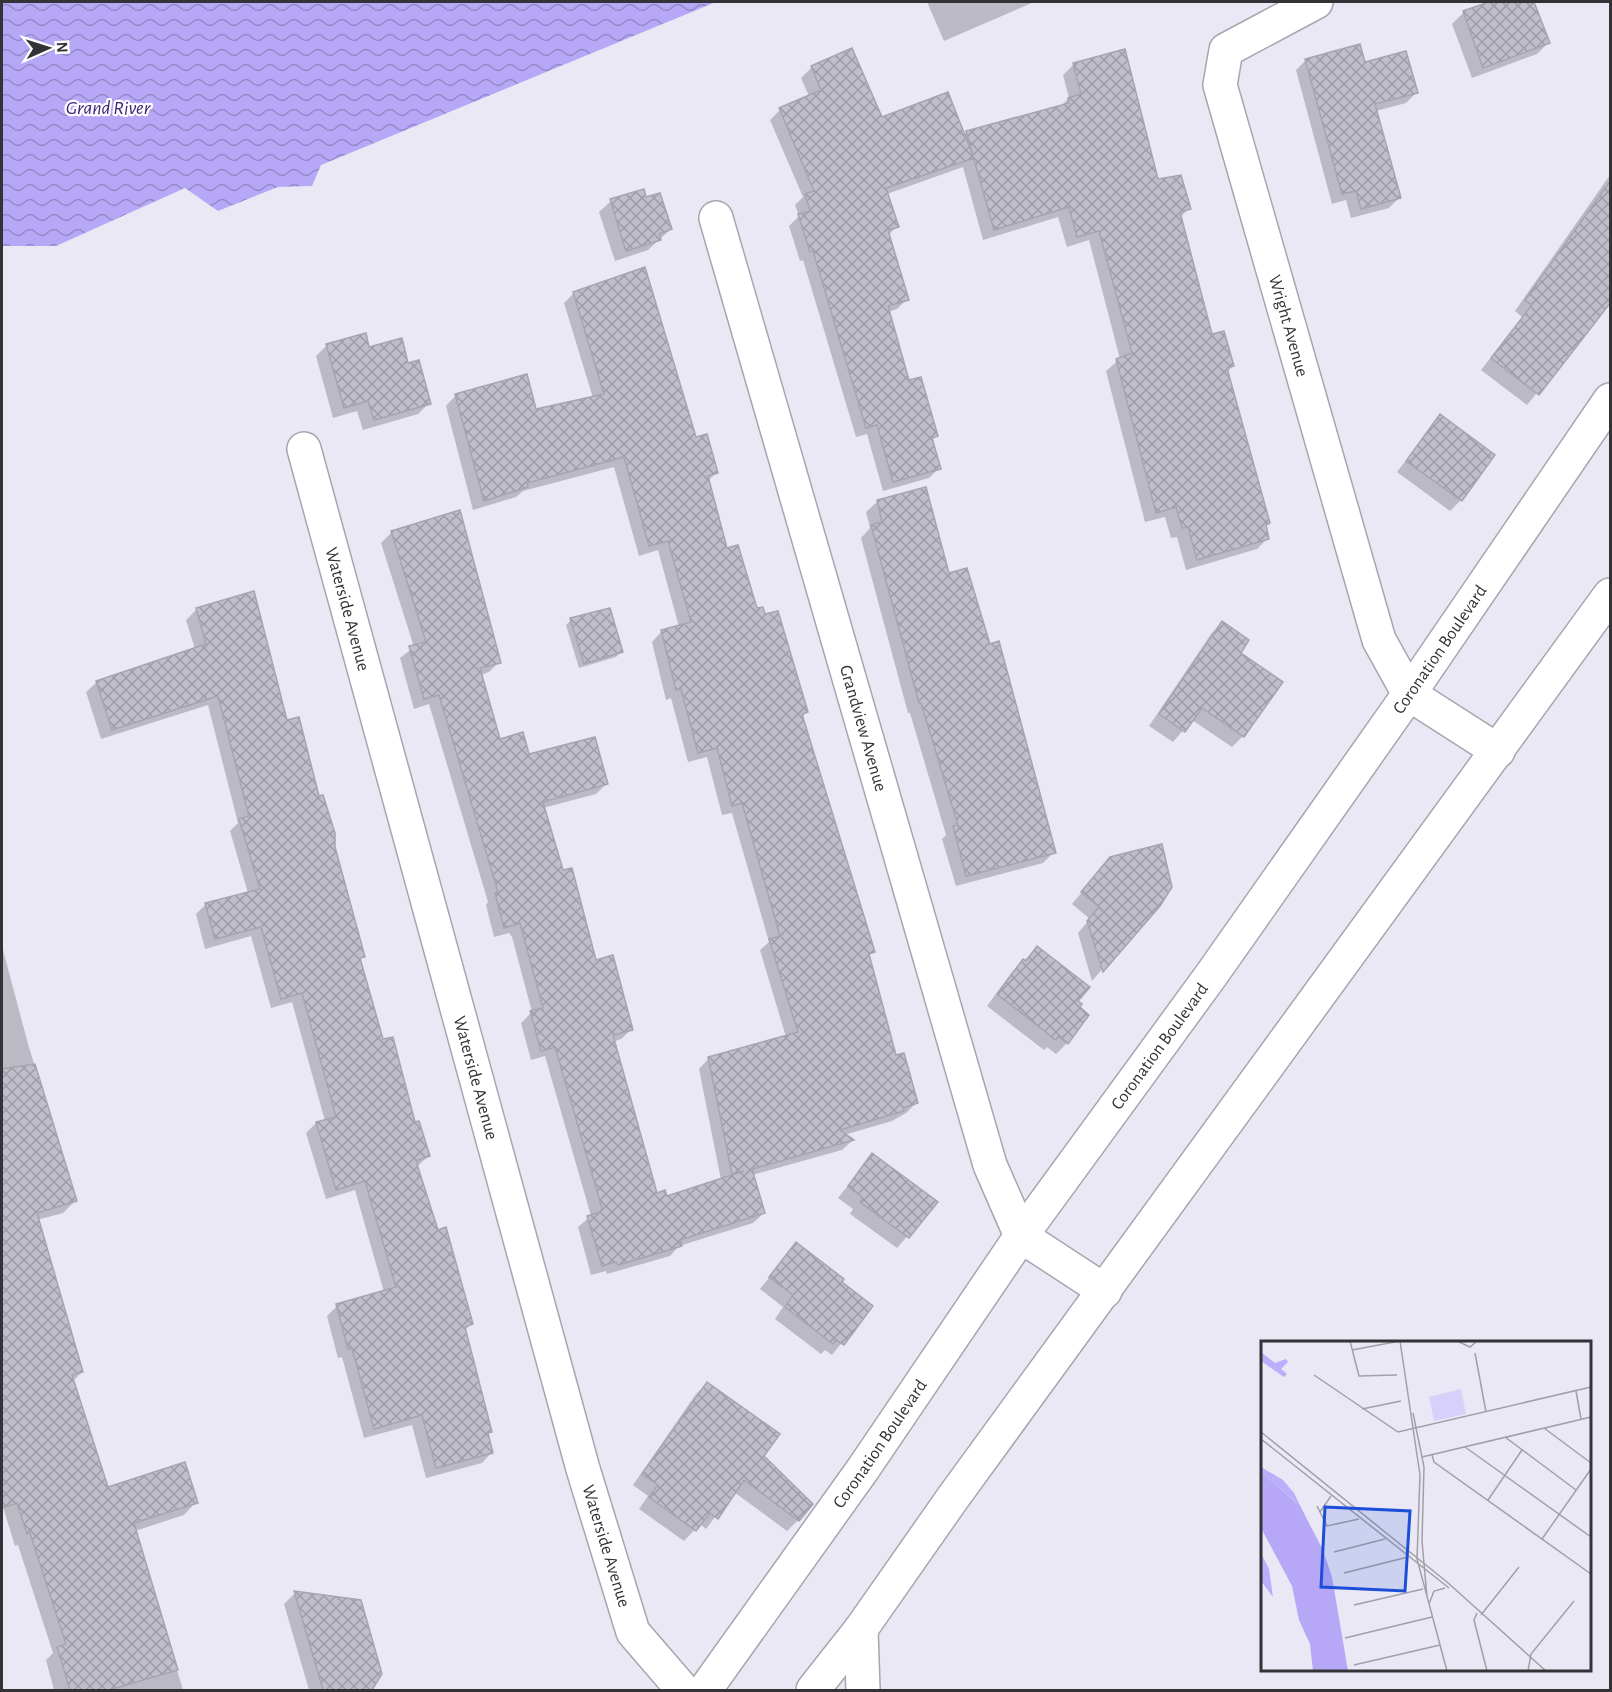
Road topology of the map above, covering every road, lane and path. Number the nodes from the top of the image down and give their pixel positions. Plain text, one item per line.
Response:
1 (1316, 2) edge
2 (716, 218) dead end
3 (1611, 400) edge
4 (304, 449) dead end
5 (1611, 595) edge
6 (1409, 694) junction
7 (1498, 751) junction
8 (1021, 1236) junction
9 (1105, 1291) junction
10 (861, 1629) junction
11 (683, 1690) edge
12 (705, 1690) edge
13 (813, 1690) edge
14 (863, 1690) edge

1 - 6 main road, Wright Avenue
2 - 8 main road, Grandview Avenue
3 - 6 main road, Coronation Boulevard
4 - 11 main road, Waterside Avenue
5 - 7 main road
6 - 7 main road
6 - 8 main road, Coronation Boulevard
7 - 9 main road
8 - 9 main road
8 - 12 main road, Coronation Boulevard
9 - 10 main road
10 - 13 main road
10 - 14 main road

